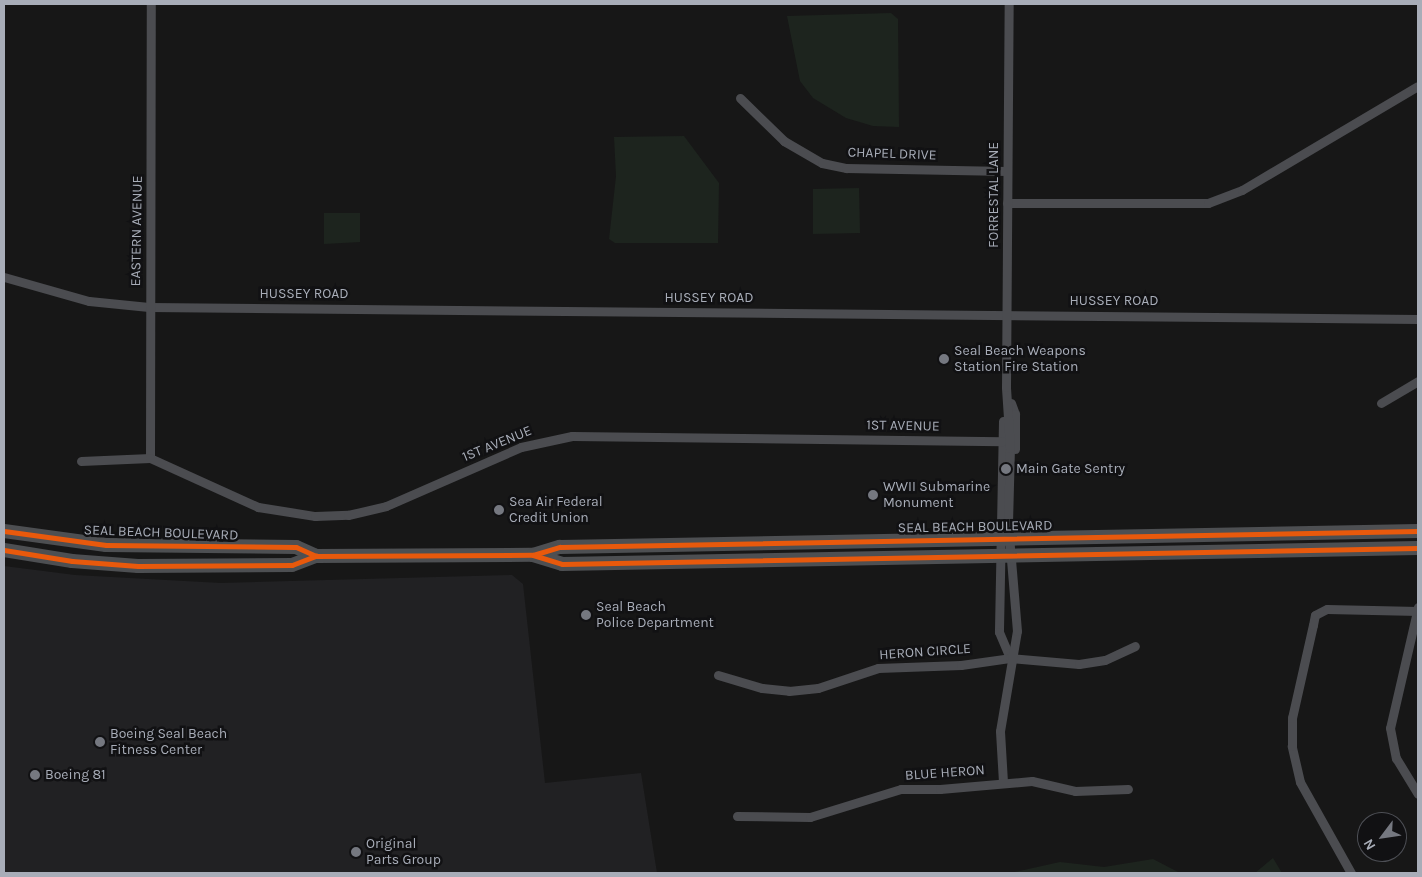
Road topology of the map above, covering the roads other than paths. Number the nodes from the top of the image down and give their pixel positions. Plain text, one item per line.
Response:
1 (151, 4) edge
2 (1009, 4) edge
3 (1418, 86) edge
4 (740, 98) dead end
5 (1007, 172) junction
6 (1007, 203) junction
7 (4, 278) edge
8 (150, 307) junction
9 (1007, 315) junction
10 (1418, 319) edge
11 (1418, 381) edge
12 (1007, 391) junction
13 (1380, 403) dead end
14 (1002, 441) junction
15 (150, 458) junction
16 (81, 462) dead end
17 (4, 531) edge
18 (1418, 531) edge
19 (1006, 538) junction
20 (1418, 548) edge
21 (4, 550) edge
22 (532, 554) junction
23 (1007, 555) junction
24 (316, 556) junction
25 (1418, 605) edge
26 (1418, 611) edge
27 (1134, 646) dead end
28 (1010, 658) junction
29 (718, 676) dead end
30 (1003, 782) junction
31 (1128, 789) dead end
32 (1418, 794) edge
33 (737, 816) dead end
34 (1351, 873) edge

1 - 8 street, EASTERN AVENUE
2 - 5 street, FORRESTAL LANE
3 - 6 street
4 - 5 street, CHAPEL DRIVE
5 - 6 street, FORRESTAL LANE
6 - 9 street, FORRESTAL LANE
7 - 8 street, HUSSEY ROAD
8 - 9 street, HUSSEY ROAD
8 - 15 street, EASTERN AVENUE
9 - 10 street, HUSSEY ROAD
9 - 12 street, FORRESTAL LANE
11 - 13 street
12 - 14 street, FORRESTAL LANE
12 - 19 street, FORRESTAL LANE
14 - 15 street, 1ST AVENUE
14 - 19 street, FORRESTAL LANE
15 - 16 street, 1ST AVENUE
17 - 24 main road, SEAL BEACH BOULEVARD
18 - 19 main road, SEAL BEACH BOULEVARD
19 - 22 main road, SEAL BEACH BOULEVARD
19 - 23 street
20 - 23 main road, SEAL BEACH BOULEVARD
21 - 24 main road, SEAL BEACH BOULEVARD
22 - 23 main road, SEAL BEACH BOULEVARD
22 - 24 main road, SEAL BEACH BOULEVARD
23 - 28 street
23 - 28 street
25 - 26 street
26 - 32 street
26 - 34 street
27 - 28 street, HERON CIRCLE
28 - 29 street, HERON CIRCLE
28 - 30 street
30 - 31 street, BLUE HERON
30 - 33 street, BLUE HERON

